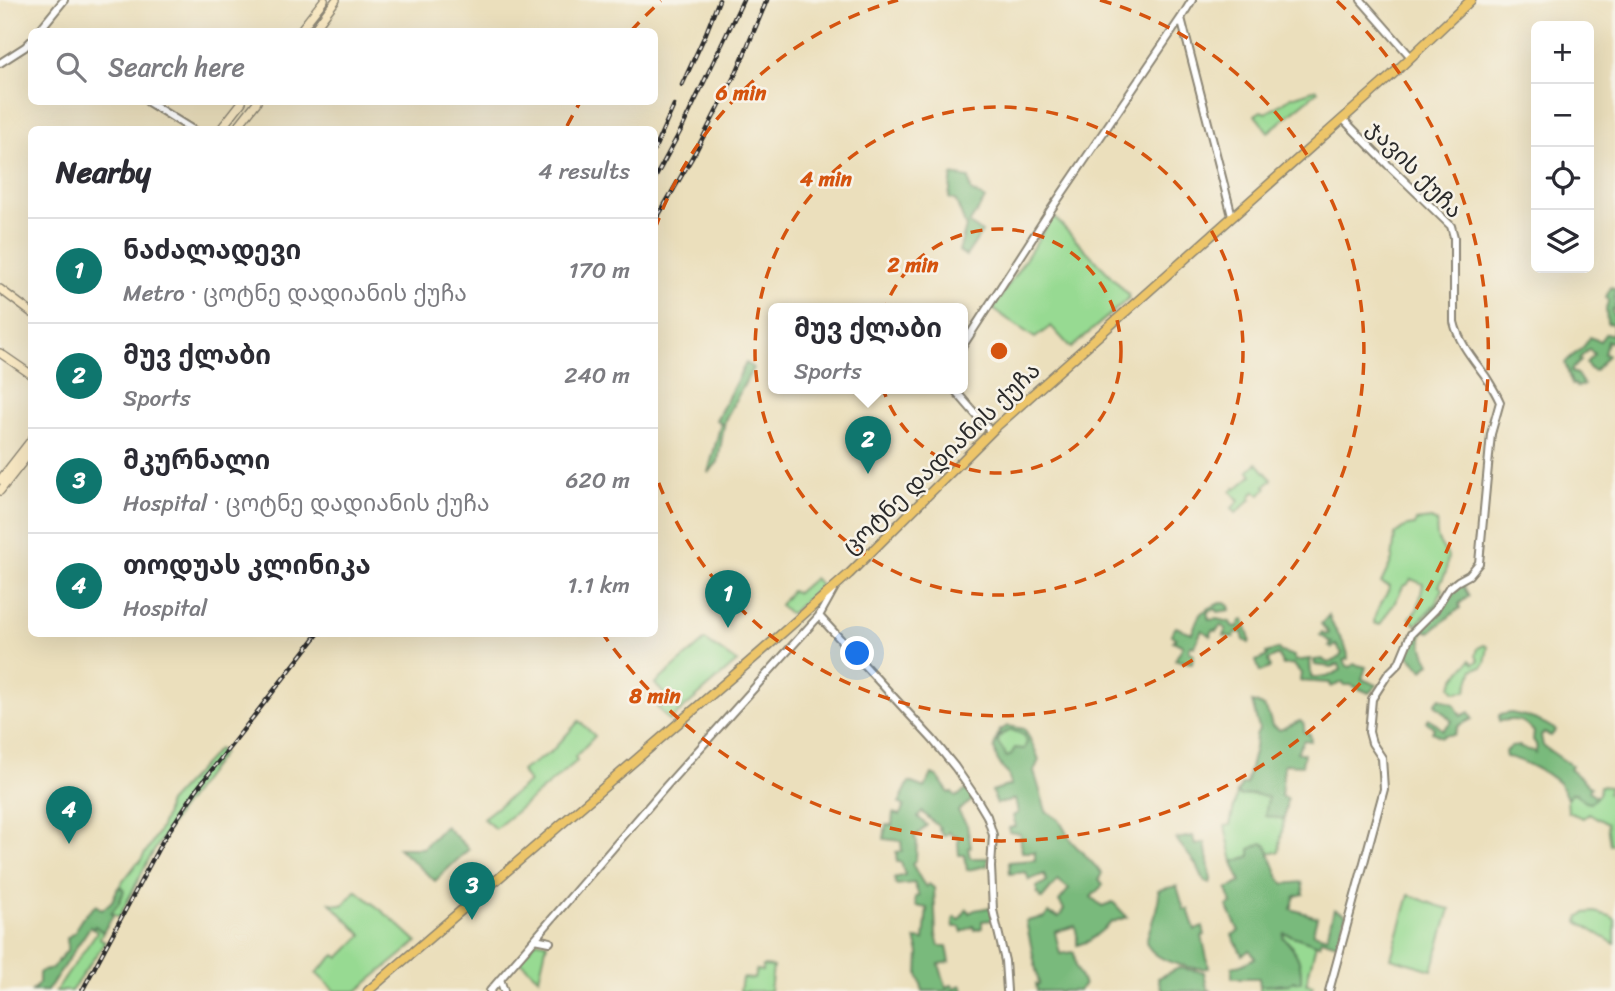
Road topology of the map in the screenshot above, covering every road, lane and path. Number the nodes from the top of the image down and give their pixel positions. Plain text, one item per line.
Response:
1 (64, 0) edge
2 (324, 0) edge
3 (336, 0) edge
4 (1192, 0) edge
5 (1361, 0) edge
6 (1471, 0) edge
7 (1181, 18) junction
8 (41, 28) edge
9 (302, 28) edge
10 (315, 28) edge
11 (28, 49) edge
12 (1411, 57) junction
13 (0, 63) edge
14 (153, 105) edge
15 (240, 105) edge
16 (255, 105) edge
17 (1343, 119) junction
18 (187, 126) edge
19 (223, 126) edge
20 (238, 126) edge
21 (1232, 216) junction
22 (0, 289) edge
23 (28, 310) edge
24 (968, 337) edge
25 (0, 353) edge
26 (28, 373) edge
27 (958, 394) edge
28 (991, 432) junction
29 (28, 444) edge
30 (28, 455) edge
31 (0, 480) edge
32 (0, 491) edge
33 (836, 586) junction
34 (819, 615) junction
35 (545, 928) junction
36 (552, 933) dead end
37 (536, 939) junction
38 (500, 979) junction
39 (368, 991) edge
40 (490, 991) edge
41 (504, 991) edge
42 (1007, 991) edge
43 (1329, 991) edge

1 - 8 street
2 - 9 main road
3 - 10 main road
4 - 7 street
5 - 12 street
6 - 12 main road, ცოტნე დადიანის ქუჩა
7 - 21 street
7 - 24 street
11 - 13 street
12 - 17 main road, ცოტნე დადიანის ქუჩა
14 - 18 street
15 - 19 main road
16 - 20 main road
17 - 21 main road, ცოტნე დადიანის ქუჩა
17 - 43 street, ჯავის ქუჩა
21 - 28 main road, ცოტნე დადიანის ქუჩა
22 - 23 main road
25 - 26 main road
27 - 28 street
28 - 33 main road, ცოტნე დადიანის ქუჩა
29 - 31 main road
30 - 32 main road
33 - 34 street
33 - 39 main road, ცოტნე დადიანის ქუჩა
34 - 35 street
34 - 42 street
35 - 36 street
35 - 37 street
35 - 37 street
37 - 38 street
38 - 40 street
38 - 41 street

